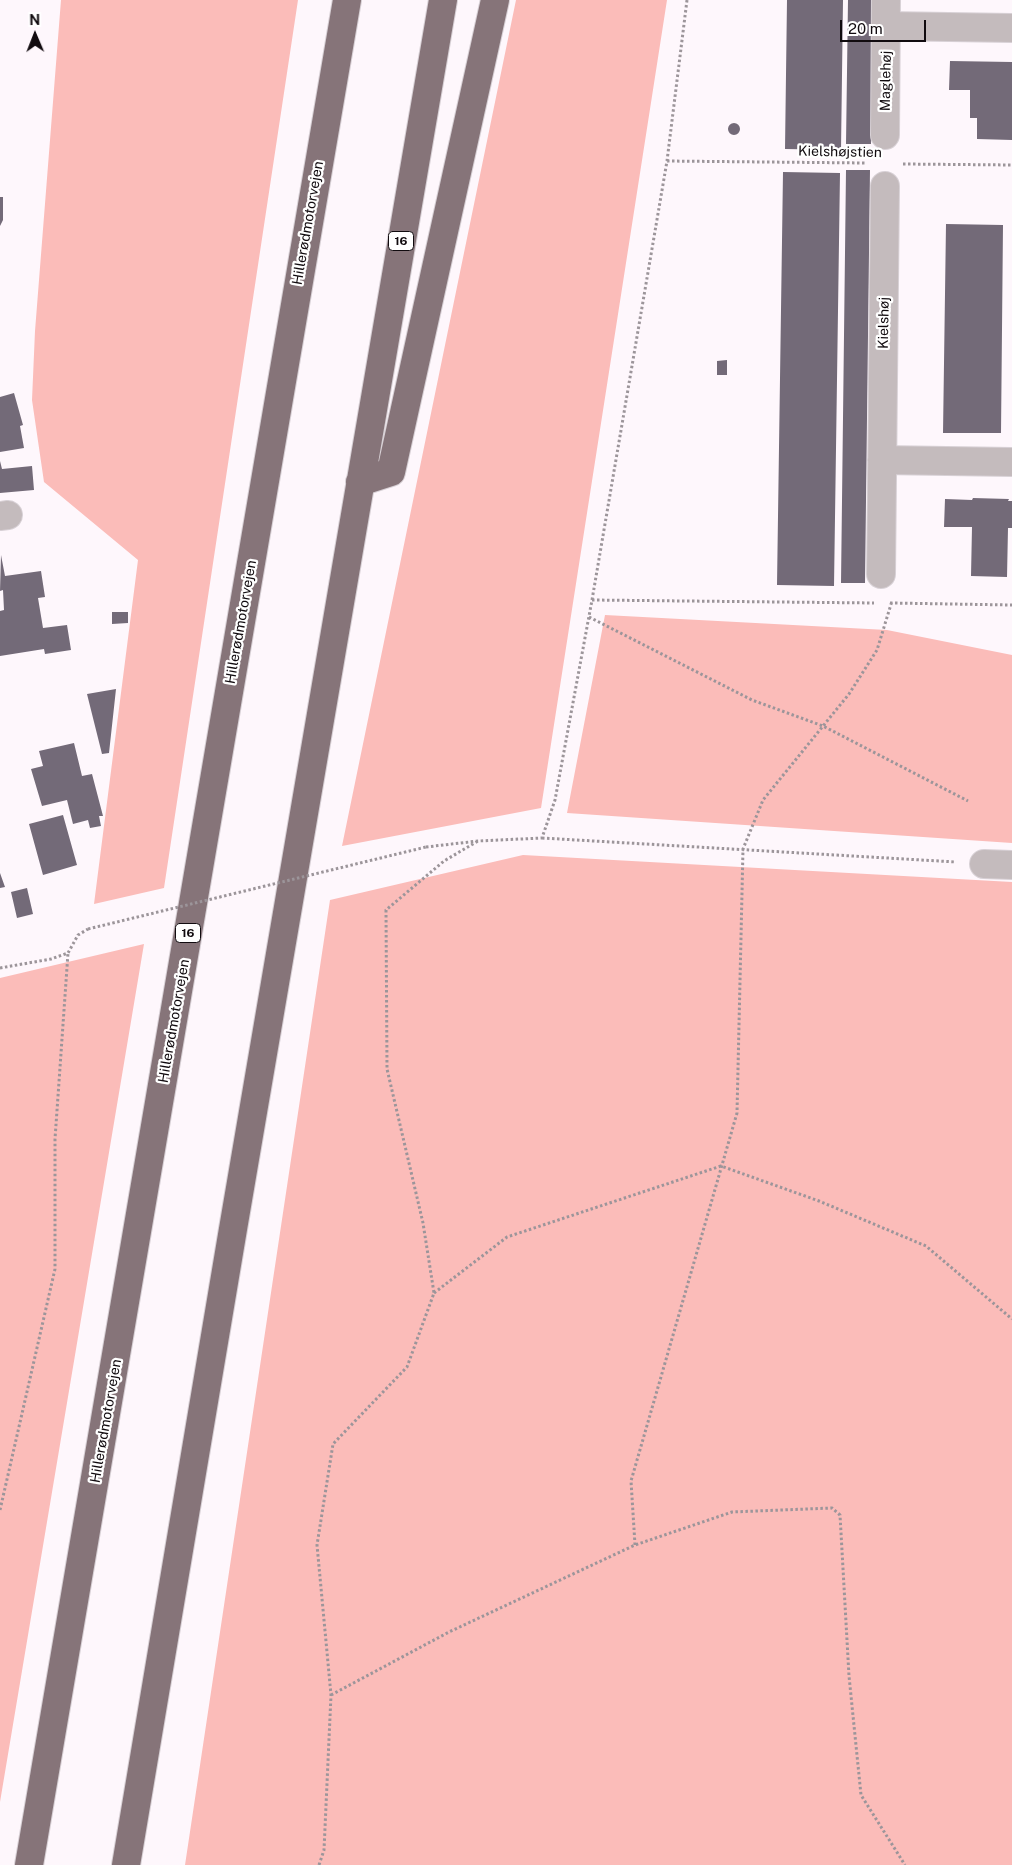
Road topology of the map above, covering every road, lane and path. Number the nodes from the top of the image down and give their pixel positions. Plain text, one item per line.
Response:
1 (346, 0) edge
2 (443, 0) edge
3 (495, 0) edge
4 (687, 0) edge
5 (886, 13) edge
6 (1012, 28) edge
7 (885, 135) dead end
8 (667, 161) junction
9 (869, 163) dead end
10 (1012, 165) edge
11 (892, 175) joint
12 (882, 460) junction
13 (1012, 462) edge
14 (360, 482) junction
15 (881, 574) dead end
16 (592, 600) junction
17 (892, 603) junction
18 (1012, 604) edge
19 (589, 617) junction
20 (823, 726) junction
21 (968, 801) dead end
22 (542, 838) junction
23 (478, 841) junction
24 (743, 849) junction
25 (984, 864) joint
26 (1012, 865) edge
27 (68, 953) junction
28 (0, 968) edge
29 (721, 1166) junction
30 (434, 1293) junction
31 (1012, 1319) edge
32 (0, 1510) edge
33 (635, 1545) junction
34 (331, 1695) junction
35 (29, 1865) edge
36 (126, 1865) edge
37 (319, 1865) edge
38 (904, 1865) edge

1 - 35 highway, Hillerødmotorvejen / 16
2 - 14 highway, 16
3 - 14 highway
4 - 8 path
5 - 6 street, Maglehøj
5 - 7 street, Maglehøj
8 - 9 path, Kielshøjstien
8 - 16 path
10 - 11 path, Kielshøjstien
11 - 12 street, Kielshøj
12 - 13 street
12 - 15 street, Kielshøj
14 - 36 highway, 16
16 - 17 path
16 - 19 path
17 - 18 path
17 - 20 path
19 - 20 path
19 - 22 path
20 - 21 path
20 - 24 path
22 - 23 path
22 - 24 path
23 - 27 path, bridge
23 - 30 path
24 - 25 path
24 - 29 path
25 - 26 street
27 - 28 path
27 - 32 path
29 - 30 path
29 - 31 path
29 - 33 path
30 - 34 path
33 - 34 path
33 - 38 path
34 - 37 path

